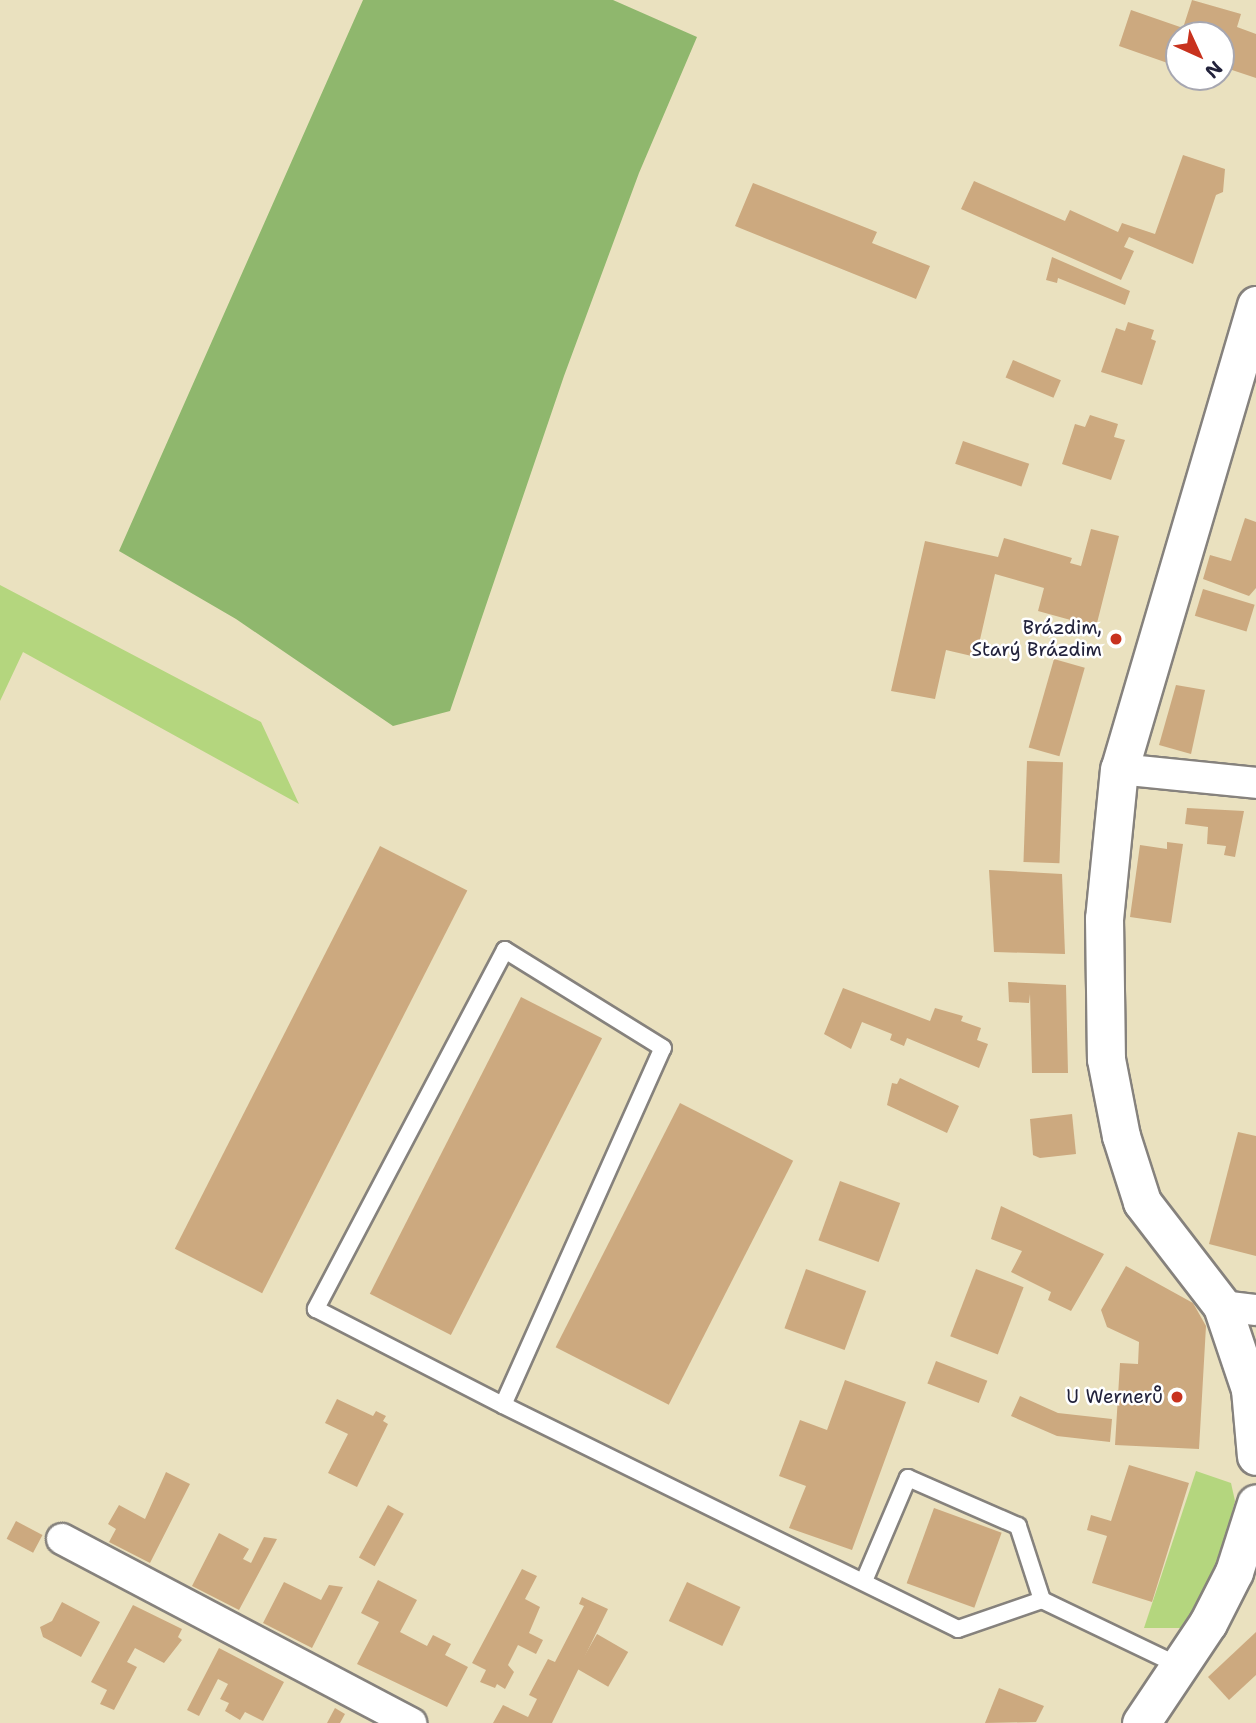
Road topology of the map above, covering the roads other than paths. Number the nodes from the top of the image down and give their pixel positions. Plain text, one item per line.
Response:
1 (1256, 305) edge
2 (1119, 769) junction
3 (1256, 783) edge
4 (1239, 1308) edge
5 (503, 1405) junction
6 (1256, 1456) edge
7 (1256, 1503) edge
8 (62, 1539) dead end
9 (864, 1581) junction
10 (1042, 1600) junction
11 (1181, 1667) junction
12 (411, 1723) edge
13 (1141, 1723) edge

1 - 2 street
2 - 3 street
2 - 4 street
4 - 6 street
5 - 5 lane
5 - 9 lane
7 - 11 street
8 - 12 street
9 - 10 lane
9 - 10 lane
10 - 11 lane
11 - 13 street

